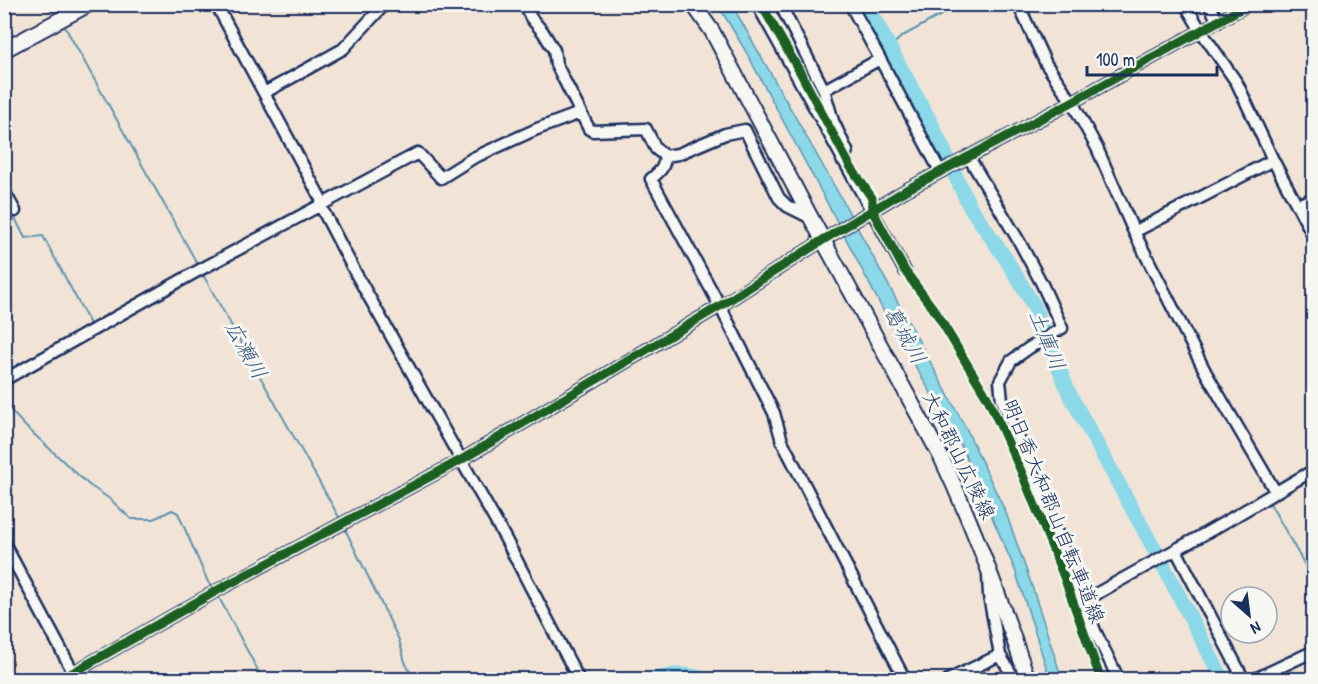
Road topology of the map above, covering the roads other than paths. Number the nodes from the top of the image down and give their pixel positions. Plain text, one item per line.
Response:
1 (89, 4) edge
2 (216, 4) edge
3 (385, 4) edge
4 (524, 4) edge
5 (693, 4) edge
6 (757, 4) edge
7 (780, 4) edge
8 (850, 4) edge
9 (1018, 4) edge
10 (1185, 4) edge
11 (1209, 4) edge
12 (1250, 4) edge
13 (1218, 22) junction
14 (1202, 31) junction
15 (4, 50) edge
16 (880, 59) junction
17 (824, 90) junction
18 (264, 93) junction
19 (1072, 102) junction
20 (580, 113) junction
21 (665, 156) junction
22 (968, 156) junction
23 (842, 160) junction
24 (1273, 160) junction
25 (940, 171) junction
26 (4, 192) edge
27 (1314, 198) edge
28 (322, 204) junction
29 (1297, 205) junction
30 (872, 210) junction
31 (15, 211) dead end
32 (811, 218) junction
33 (1134, 232) junction
34 (1314, 237) edge
35 (823, 240) junction
36 (905, 271) dead end
37 (720, 306) junction
38 (4, 380) edge
39 (462, 460) junction
40 (1314, 470) edge
41 (1275, 491) junction
42 (4, 543) edge
43 (1172, 552) junction
44 (988, 565) junction
45 (1084, 601) junction
46 (1314, 651) edge
47 (1000, 655) junction
48 (73, 672) junction
49 (60, 680) edge
50 (579, 680) edge
51 (905, 680) edge
52 (948, 680) edge
53 (1015, 680) edge
54 (1028, 680) edge
55 (1119, 680) edge
56 (1244, 680) edge
57 (1253, 680) edge

1 - 15 main road
2 - 18 street
3 - 18 street
4 - 20 street
5 - 32 main road, 大和郡山広陵線
6 - 23 street
7 - 17 street
8 - 16 street
9 - 19 street
10 - 14 street
11 - 13 street
12 - 13 street
13 - 14 street
14 - 19 street
14 - 24 street
16 - 17 street
16 - 25 street
17 - 23 street
18 - 28 street
19 - 22 street
19 - 33 street
20 - 21 street
20 - 28 street
21 - 32 street
21 - 37 street
22 - 25 street
22 - 45 street
23 - 30 street
24 - 29 street
24 - 33 street
25 - 30 street
26 - 31 street
27 - 29 street
28 - 38 street
28 - 39 street
29 - 34 street
30 - 35 street
30 - 36 street
32 - 35 main road, 大和郡山広陵線
33 - 41 street
35 - 37 street
35 - 44 main road, 大和郡山広陵線
37 - 39 street
37 - 51 street
39 - 48 street
39 - 50 street
40 - 41 street
41 - 43 street
42 - 48 street
43 - 45 street
43 - 56 street
44 - 47 street
44 - 54 main road, 大和郡山広陵線
45 - 55 street
46 - 57 street
47 - 52 street
47 - 53 street
48 - 49 street

